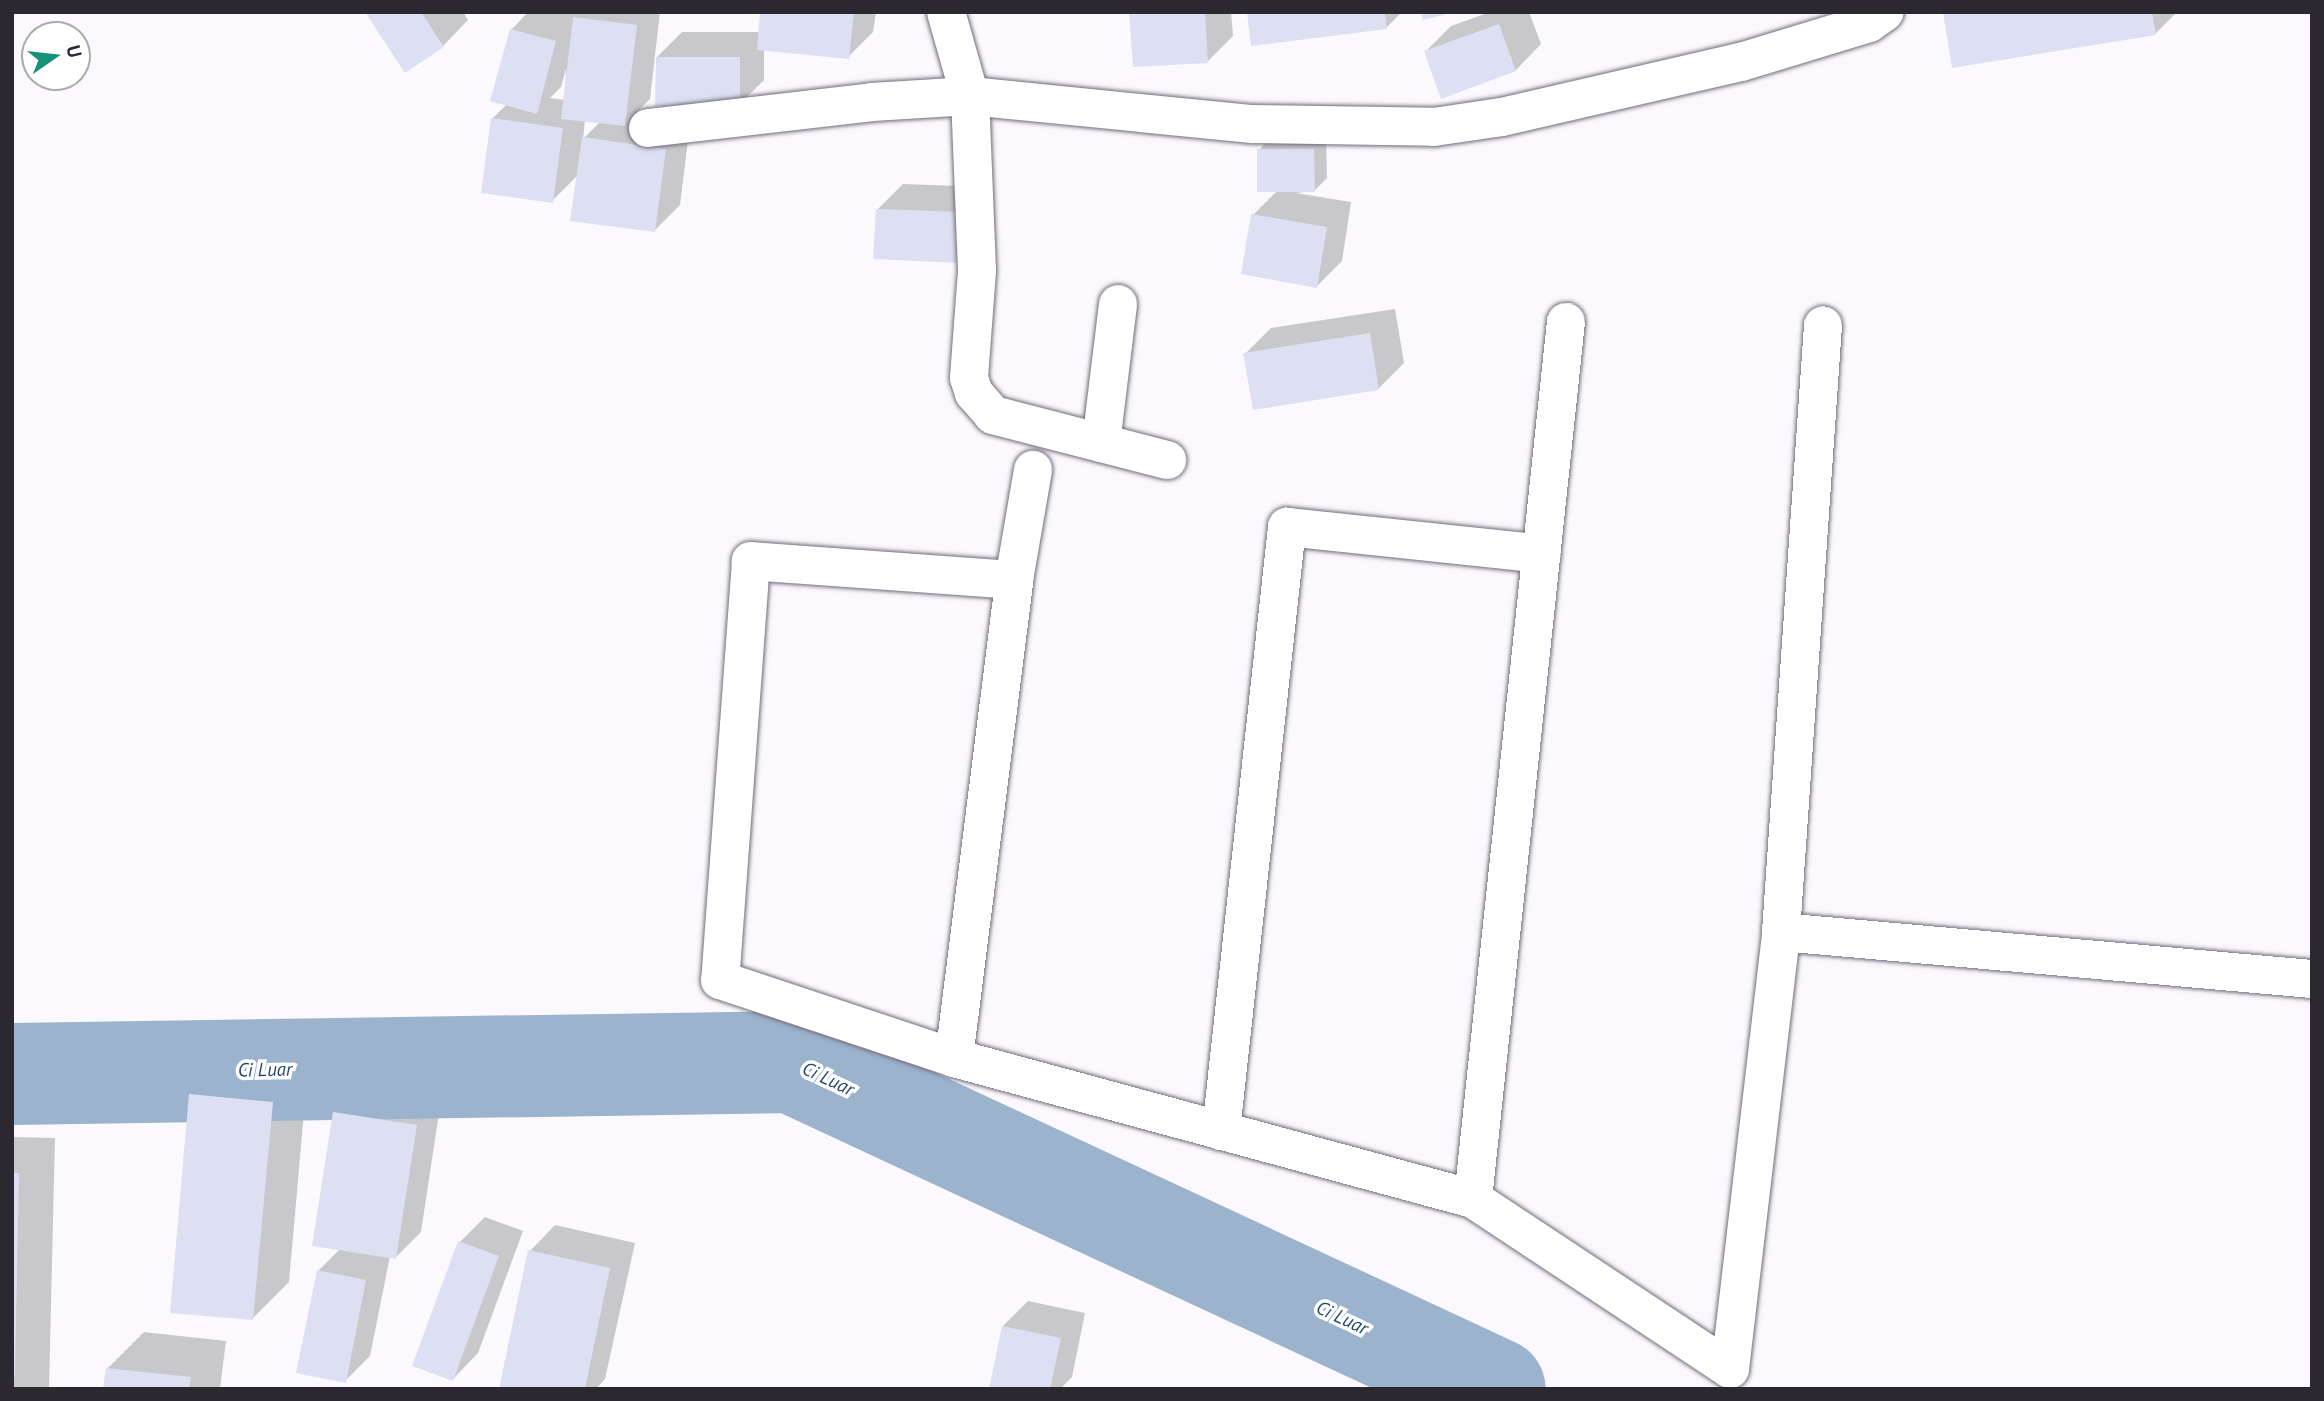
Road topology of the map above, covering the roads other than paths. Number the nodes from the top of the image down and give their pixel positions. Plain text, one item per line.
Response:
1 (946, 12) edge
2 (1885, 12) edge
3 (970, 96) junction
4 (649, 128) dead end
5 (1118, 304) dead end
6 (1566, 322) dead end
7 (1824, 326) dead end
8 (1101, 443) junction
9 (1167, 460) dead end
10 (1033, 470) dead end
11 (1542, 554) junction
12 (1014, 580) junction
13 (1781, 932) junction
14 (2312, 979) edge
15 (954, 1058) junction
16 (1221, 1131) junction
17 (1473, 1199) junction

1 - 3 street
2 - 3 street
3 - 4 street
3 - 8 street
5 - 8 street
6 - 11 street
7 - 13 street
8 - 9 street
10 - 12 street
11 - 16 street
11 - 17 street
12 - 15 street
12 - 15 street
13 - 14 street
13 - 17 street
15 - 16 street
16 - 17 street

